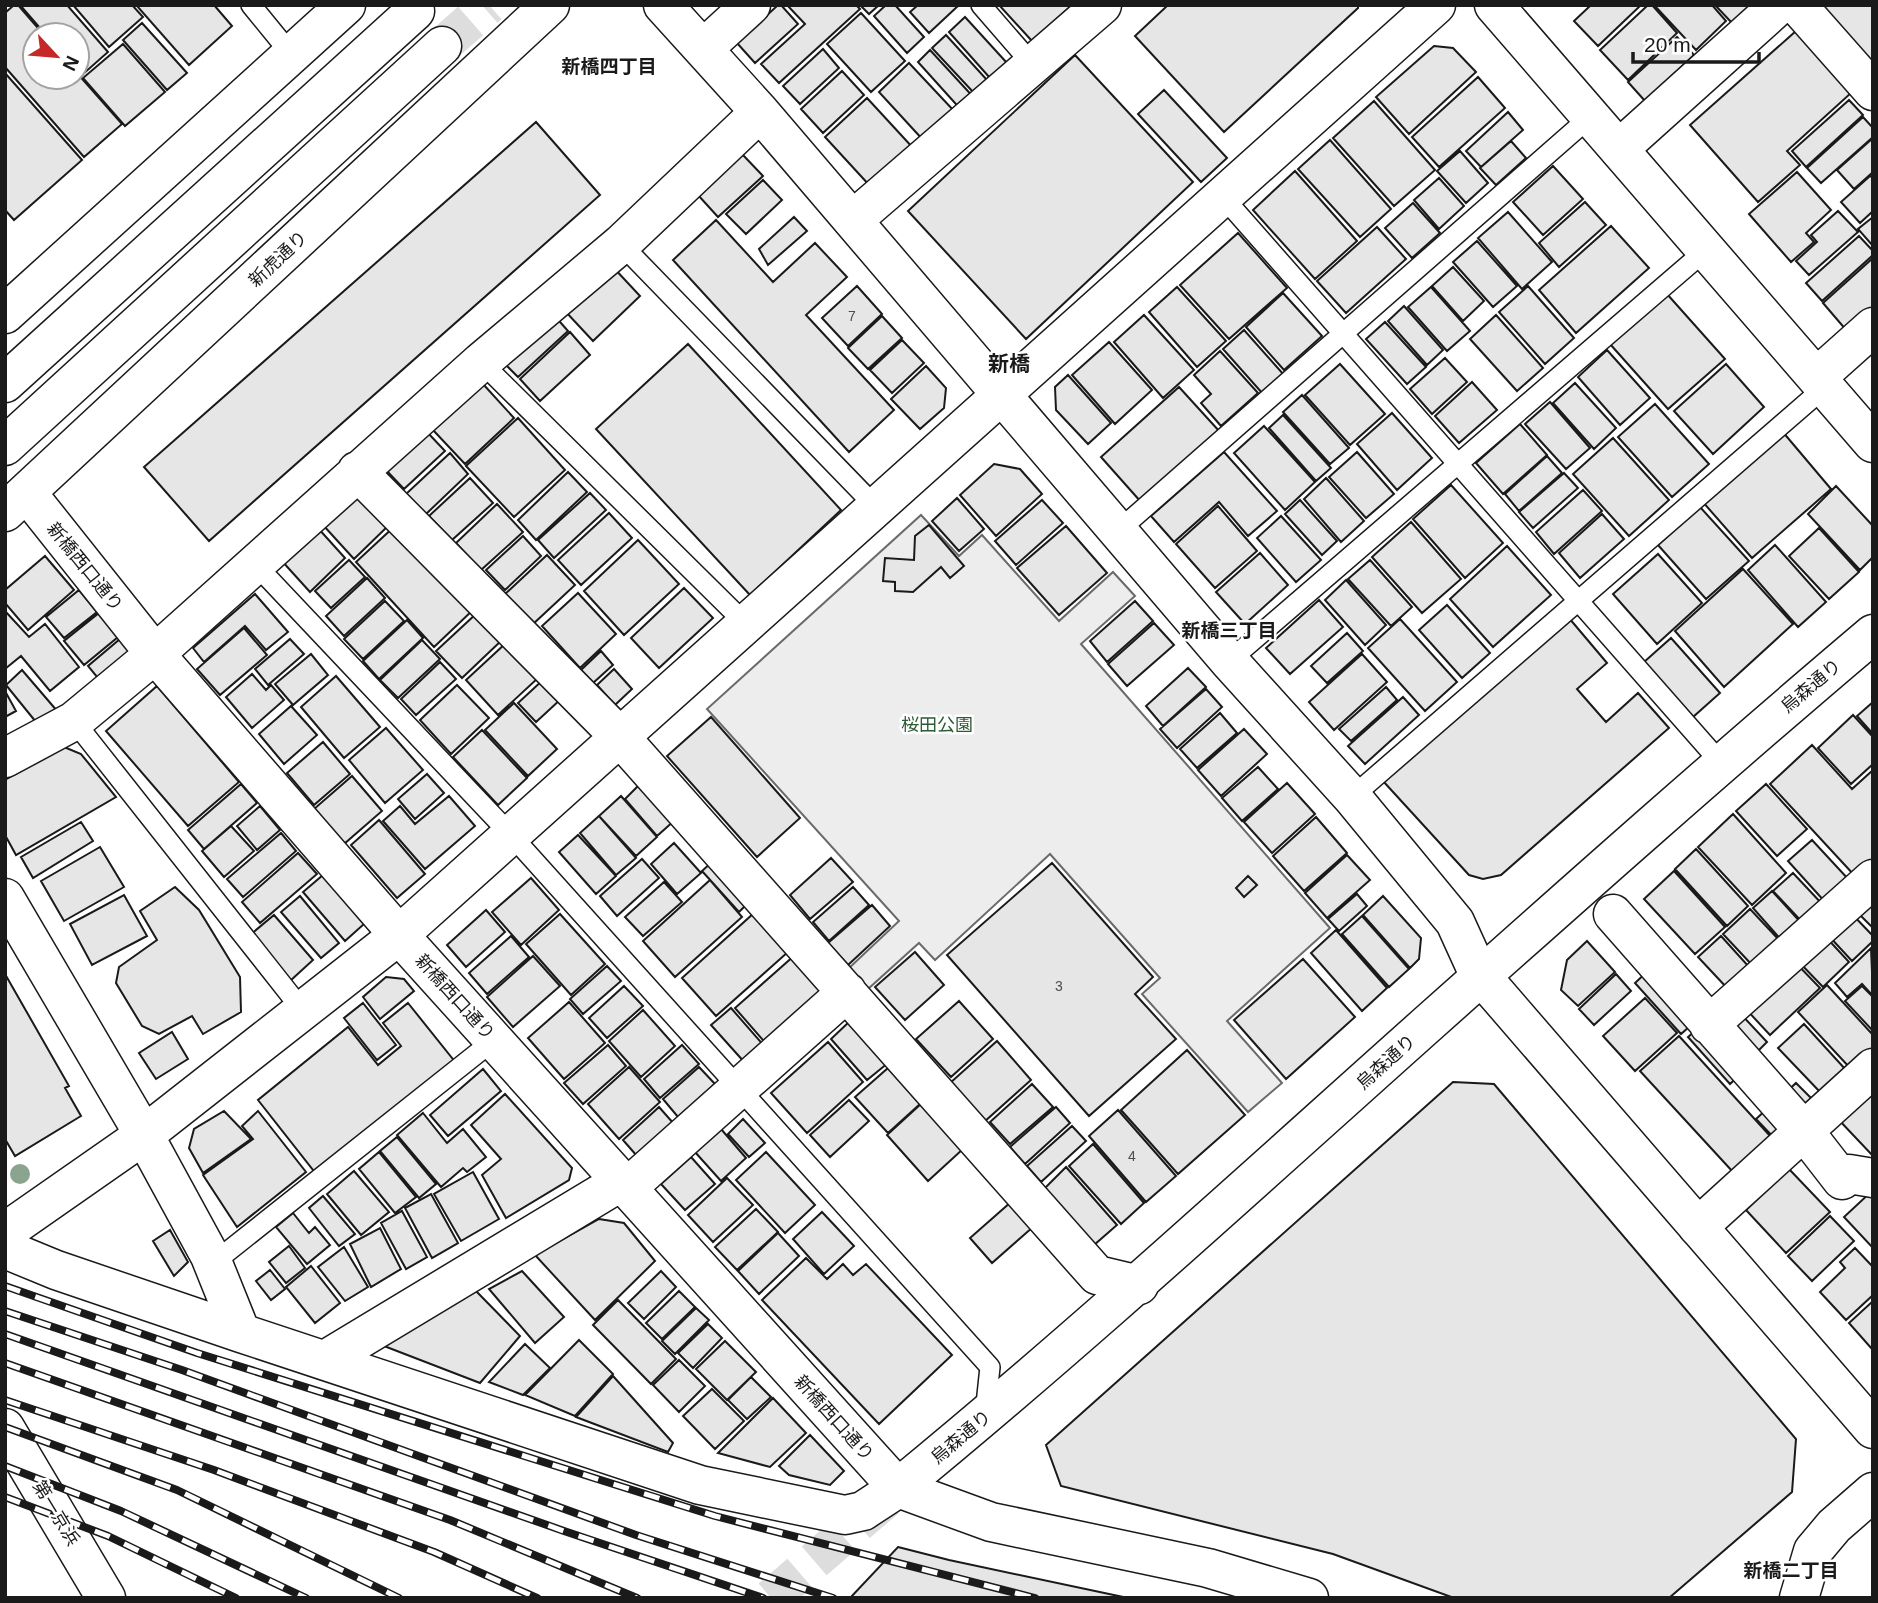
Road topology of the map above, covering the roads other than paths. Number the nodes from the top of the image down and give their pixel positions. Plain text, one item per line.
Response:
1 (251, 5) edge
2 (346, 5) edge
3 (550, 5) edge
4 (663, 5) edge
5 (751, 5) edge
6 (981, 5) edge
7 (1102, 5) edge
8 (1436, 5) edge
9 (1494, 5) edge
10 (1779, 5) edge
11 (1797, 5) edge
12 (415, 11) dead end
13 (442, 46) tunnel mouth
14 (703, 49) junction
15 (292, 54) junction
16 (1033, 65) junction
17 (1873, 91) edge
18 (760, 112) junction
19 (1590, 117) junction
20 (1619, 149) junction
21 (1223, 197) junction
22 (853, 220) junction
23 (621, 244) junction
24 (1706, 250) junction
25 (5, 314) edge
26 (1873, 327) edge
27 (1344, 334) junction
28 (481, 362) junction
29 (1821, 382) junction
30 (5, 383) edge
31 (1001, 395) junction
32 (1873, 443) edge
33 (5, 446) edge
34 (1458, 463) junction
35 (357, 471) junction
36 (16, 503) edge
37 (876, 507) junction
38 (1118, 531) junction
39 (255, 564) junction
40 (1579, 600) junction
41 (746, 624) junction
42 (1873, 634) edge
43 (155, 653) junction
44 (1228, 661) junction
45 (74, 721) junction
46 (620, 737) junction
47 (5, 758) edge
48 (1721, 763) junction
49 (1352, 797) junction
50 (510, 835) junction
51 (1873, 879) edge
52 (5, 898) edge
53 (1613, 914) dead end
54 (399, 935) junction
55 (1482, 977) junction
56 (847, 992) junction
57 (303, 1011) junction
58 (1709, 1025) junction
59 (494, 1040) junction
60 (1873, 1068) edge
61 (738, 1088) junction
62 (1804, 1130) junction
63 (144, 1135) junction
64 (1873, 1178) edge
65 (625, 1184) junction
66 (1698, 1227) junction
67 (5, 1232) edge
68 (5, 1249) edge
69 (212, 1264) junction
70 (1139, 1285) junction
71 (241, 1333) junction
72 (325, 1360) junction
73 (985, 1417) junction
74 (5, 1428) edge
75 (1873, 1429) edge
76 (898, 1488) junction
77 (1873, 1492) edge
78 (106, 1598) edge
79 (1308, 1598) edge
80 (1799, 1598) edge

1 - 15 lane
2 - 15 main road
3 - 36 main road, 新虎通り
4 - 14 main road
5 - 14 main road
6 - 16 lane
7 - 16 main road
8 - 21 main road
9 - 19 main road
10 - 20 main road
11 - 17 main road
12 - 30 main road
13 - 33 main road
14 - 18 main road
15 - 25 main road
16 - 22 main road
18 - 22 main road
18 - 23 main road
19 - 20 main road
19 - 27 lane
20 - 24 main road
21 - 27 lane
21 - 31 main road
22 - 31 main road
23 - 28 main road
23 - 37 lane
24 - 29 main road
24 - 34 lane
26 - 29 main road
27 - 34 lane
27 - 38 lane
28 - 35 main road
28 - 41 lane
29 - 32 main road
29 - 40 lane
31 - 37 main road
31 - 38 main road
34 - 40 lane
34 - 44 lane
35 - 39 main road
35 - 46 main road
36 - 43 main road, 新橋西口通り
37 - 41 main road
38 - 44 main road
39 - 43 main road
39 - 50 lane
40 - 48 lane
40 - 49 lane
41 - 46 main road
42 - 48 main road, 烏森通り
43 - 45 main road
43 - 54 main road, 新橋西口通り
44 - 49 main road
45 - 47 main road
45 - 57 lane
46 - 50 main road
46 - 56 main road
48 - 55 main road, 烏森通り
49 - 55 main road
50 - 54 main road
50 - 61 lane
51 - 58 main road
52 - 63 main road
53 - 58 main road
54 - 57 main road
54 - 59 main road, 新橋西口通り
55 - 66 main road
55 - 70 main road, 烏森通り
56 - 61 main road
56 - 70 main road
57 - 63 main road
58 - 62 main road
59 - 65 main road, 新橋西口通り
59 - 69 lane
60 - 62 main road
61 - 65 main road
61 - 73 lane
62 - 64 main road
62 - 66 main road
63 - 67 main road
63 - 69 main road
65 - 72 main road
65 - 76 main road, 新橋西口通り
66 - 75 main road
68 - 71 main road, 烏森通り
69 - 71 main road
70 - 73 main road, 烏森通り
71 - 72 main road, 烏森通り
72 - 76 main road, 烏森通り
73 - 76 main road, 烏森通り
74 - 78 main road, 第一京浜
76 - 79 main road
77 - 80 main road

